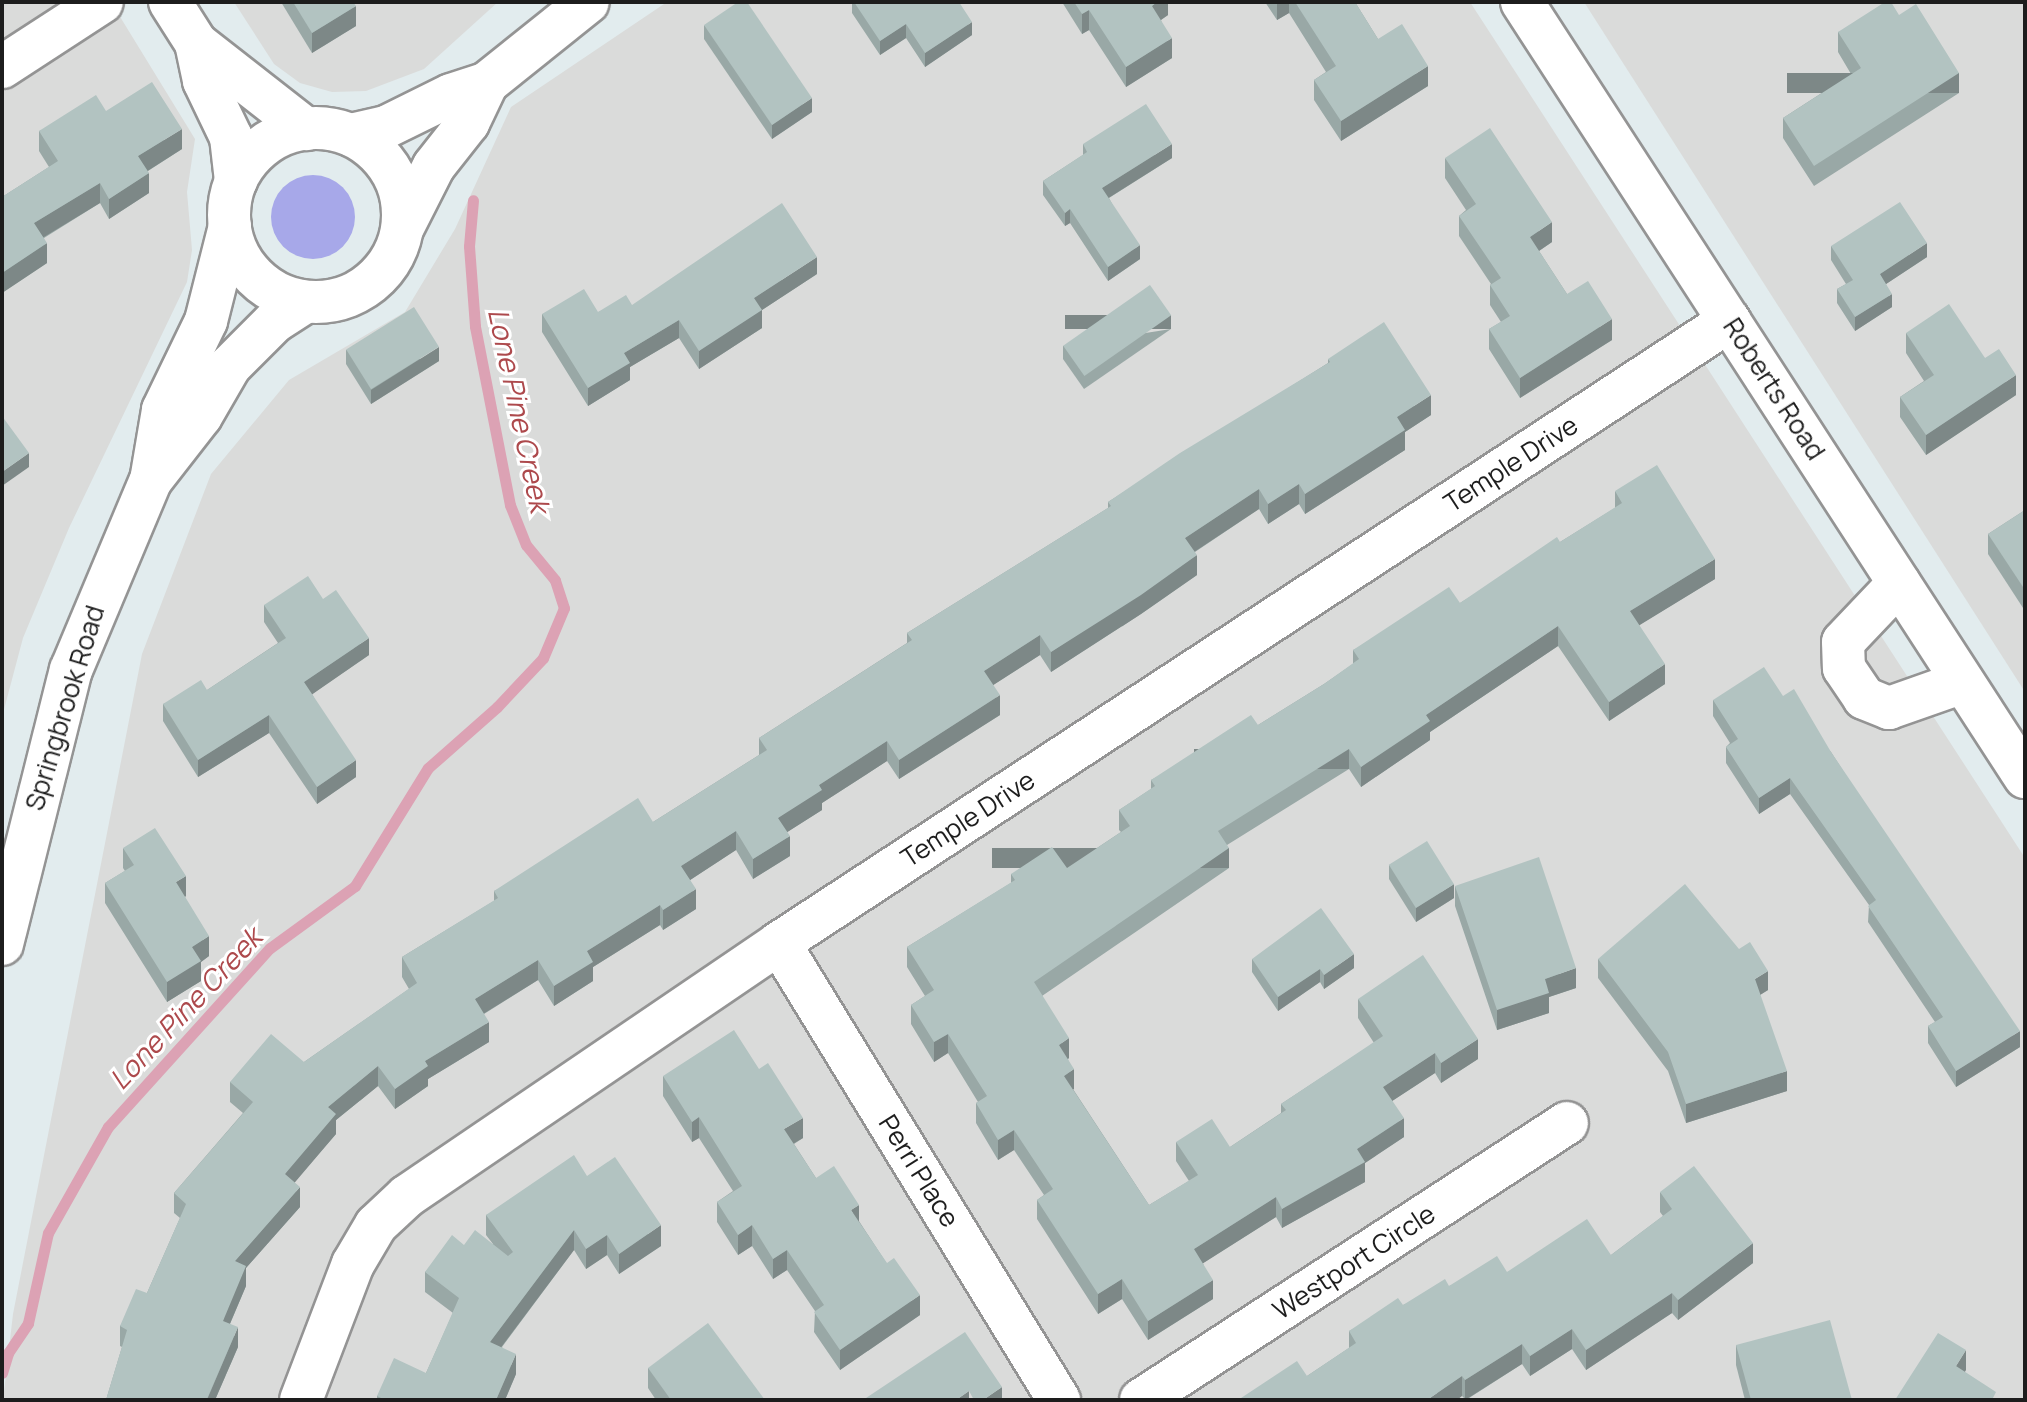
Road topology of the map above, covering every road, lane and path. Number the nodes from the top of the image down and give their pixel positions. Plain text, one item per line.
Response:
1 (102, 2) edge
2 (170, 2) edge
3 (588, 2) edge
4 (1522, 2) edge
5 (196, 43) junction
6 (2, 67) edge
7 (487, 83) junction
8 (306, 129) junction
9 (351, 135) junction
10 (236, 181) junction
11 (230, 226) junction
12 (403, 227) junction
13 (305, 302) junction
14 (1729, 321) junction
15 (151, 480) junction
16 (1899, 583) junction
17 (1963, 682) junction
18 (2025, 777) edge
19 (779, 943) junction
20 (2, 944) edge
21 (1567, 1123) dead end
22 (301, 1400) edge
23 (1059, 1400) edge
24 (1141, 1400) edge

1 - 6 street
2 - 5 street
3 - 7 street
4 - 14 street, Roberts Road
5 - 8 street
5 - 10 street
7 - 9 street
7 - 12 street
8 - 9 street
8 - 10 street
9 - 12 street
10 - 11 street
11 - 13 street
11 - 15 street, Springbrook Road
12 - 13 street
13 - 15 street, Springbrook Road
14 - 16 street, Roberts Road
14 - 19 street, Temple Drive
15 - 20 street, Springbrook Road
16 - 17 street, Roberts Road
16 - 17 street
17 - 18 street, Roberts Road
19 - 22 street, Temple Drive
19 - 23 street, Perri Place
21 - 24 street, Westport Circle

